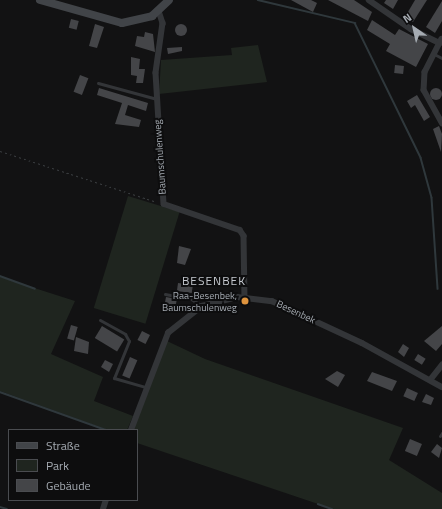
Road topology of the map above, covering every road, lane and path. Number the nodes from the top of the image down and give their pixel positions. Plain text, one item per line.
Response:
1 (40, 0) edge
2 (169, 0) edge
3 (369, 0) edge
4 (160, 11) junction
5 (441, 41) edge
6 (434, 54) junction
7 (442, 58) edge
8 (98, 83) dead end
9 (157, 99) junction
10 (442, 123) edge
11 (0, 151) edge
12 (164, 204) junction
13 (165, 294) dead end
14 (245, 297) junction
15 (202, 306) junction
16 (100, 320) dead end
17 (442, 365) edge
18 (431, 379) junction
19 (146, 387) junction
20 (442, 387) edge
21 (131, 429) edge

1 - 4 main road
2 - 4 main road
3 - 5 street
4 - 9 street, Baumschulenweg
5 - 6 street
6 - 7 lane
6 - 10 street
8 - 9 lane
9 - 12 street, Baumschulenweg
11 - 12 path
12 - 14 street, Baumschulenweg
13 - 15 lane
14 - 15 street, Besenbek
14 - 18 street, Besenbek
15 - 19 street, Besenbek
16 - 19 lane
17 - 18 street
18 - 20 street, Besenbek
19 - 21 street, Besenbek

